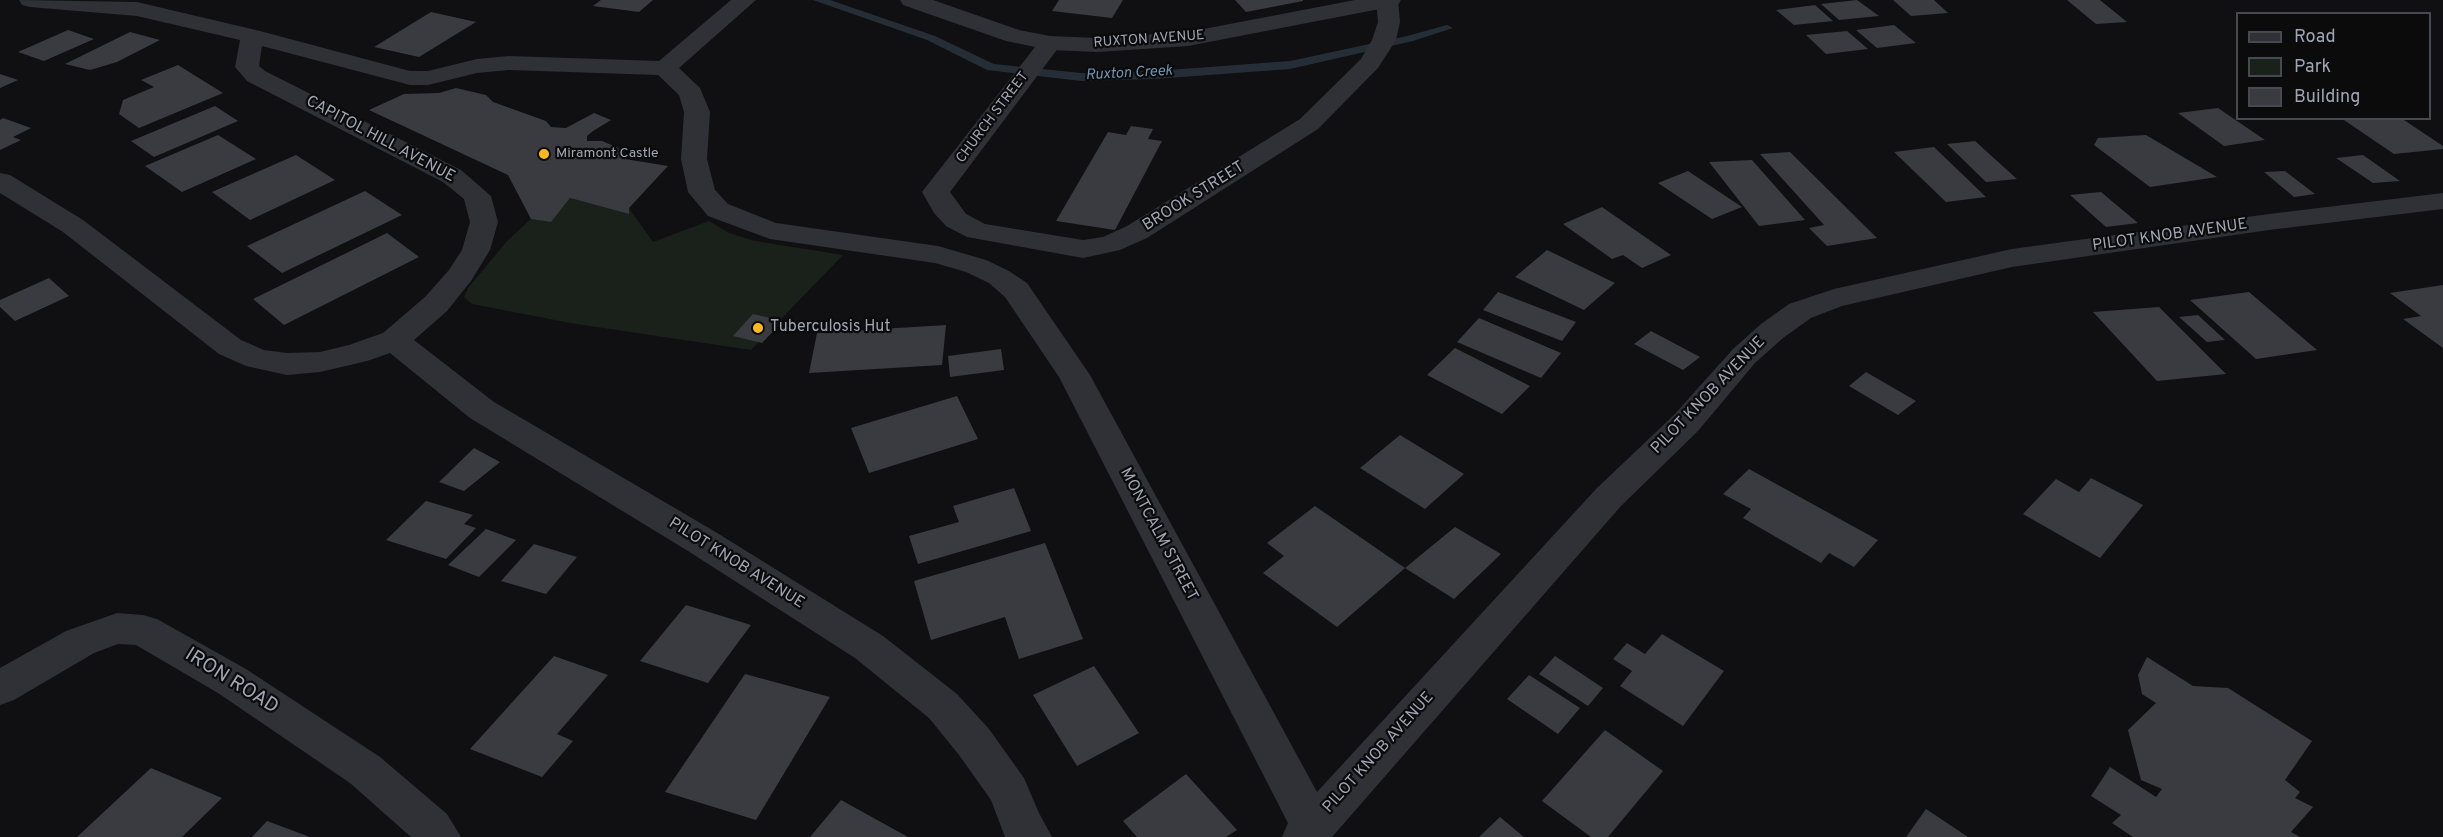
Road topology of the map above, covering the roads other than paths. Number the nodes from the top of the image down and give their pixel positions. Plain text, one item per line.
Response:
1 (30, 0) edge
2 (745, 0) edge
3 (911, 0) edge
4 (1388, 0) edge
5 (252, 36) junction
6 (1044, 51) junction
7 (665, 68) junction
8 (0, 181) edge
9 (936, 192) joint
10 (2443, 201) edge
11 (394, 340) junction
12 (0, 688) edge
13 (1308, 832) edge
14 (439, 837) edge
15 (1030, 837) edge

1 - 5 street
2 - 7 street
3 - 6 street, RUXTON AVENUE
4 - 6 street, RUXTON AVENUE
4 - 9 street, BROOK STREET
5 - 7 street
5 - 11 street, CAPITOL HILL AVENUE
6 - 9 street, CHURCH STREET
7 - 13 street, MONTCALM STREET
8 - 11 street, CAPITOL HILL AVENUE
10 - 13 street, PILOT KNOB AVENUE
11 - 15 street, PILOT KNOB AVENUE
12 - 14 street, IRON ROAD

